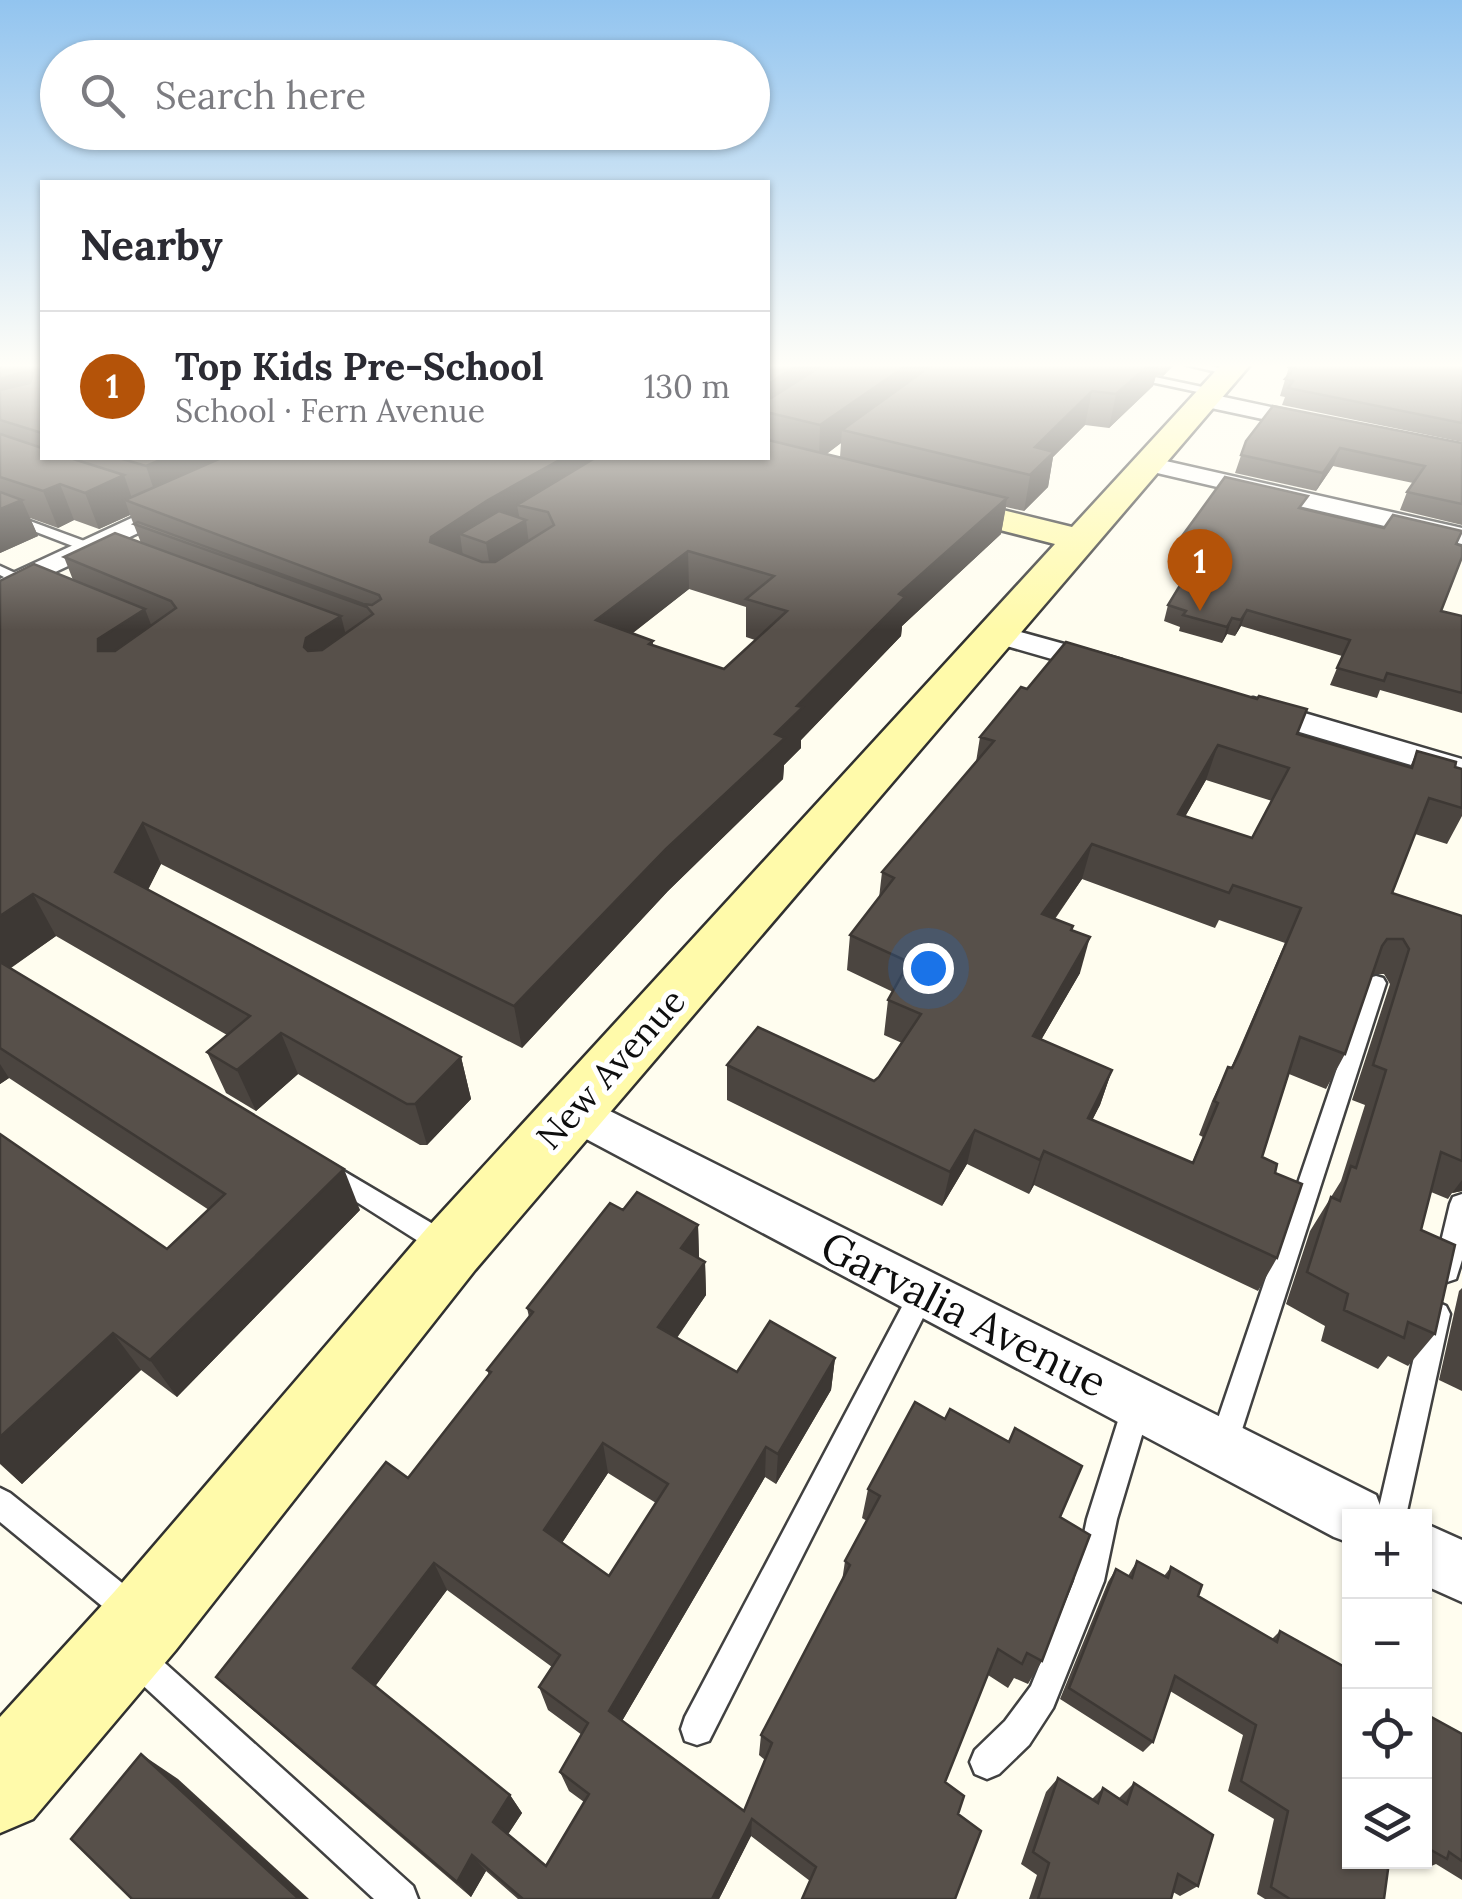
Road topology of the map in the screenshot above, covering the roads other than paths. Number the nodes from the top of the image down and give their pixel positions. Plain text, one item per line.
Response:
1 (1156, 454) edge
2 (274, 460) edge
3 (1148, 464) junction
4 (900, 495) edge
5 (0, 514) edge
6 (1462, 536) edge
7 (1081, 540) junction
8 (114, 547) junction
9 (6, 580) edge
10 (52, 594) edge
11 (999, 634) junction
12 (1146, 677) edge
13 (1220, 699) edge
14 (1462, 770) edge
15 (1376, 983) edge
16 (574, 1110) junction
17 (306, 1158) edge
18 (1462, 1204) edge
19 (452, 1249) junction
20 (922, 1292) junction
21 (1137, 1403) junction
22 (1222, 1447) junction
23 (0, 1503) edge
24 (1342, 1509) edge
25 (1393, 1509) edge
26 (1432, 1557) edge
27 (1462, 1572) edge
28 (134, 1634) junction
29 (697, 1729) dead end
30 (987, 1762) dead end
31 (0, 1786) edge
32 (400, 1899) edge

1 - 3 street, New Avenue
2 - 8 street
3 - 6 street
3 - 7 street, New Avenue
4 - 7 street
5 - 8 lane
7 - 11 street, New Avenue
8 - 9 street
9 - 10 lane
11 - 12 street
11 - 16 street, New Avenue
13 - 14 street
15 - 22 lane
16 - 19 street, New Avenue
16 - 20 street, Garvalia Avenue
17 - 19 lane
18 - 25 lane
19 - 28 street, New Avenue
20 - 21 street, Garvalia Avenue
20 - 29 lane
21 - 22 street, Garvalia Avenue
21 - 30 lane
22 - 24 street, Garvalia Avenue
23 - 28 lane
26 - 27 street
28 - 31 street, New Avenue
28 - 32 lane

